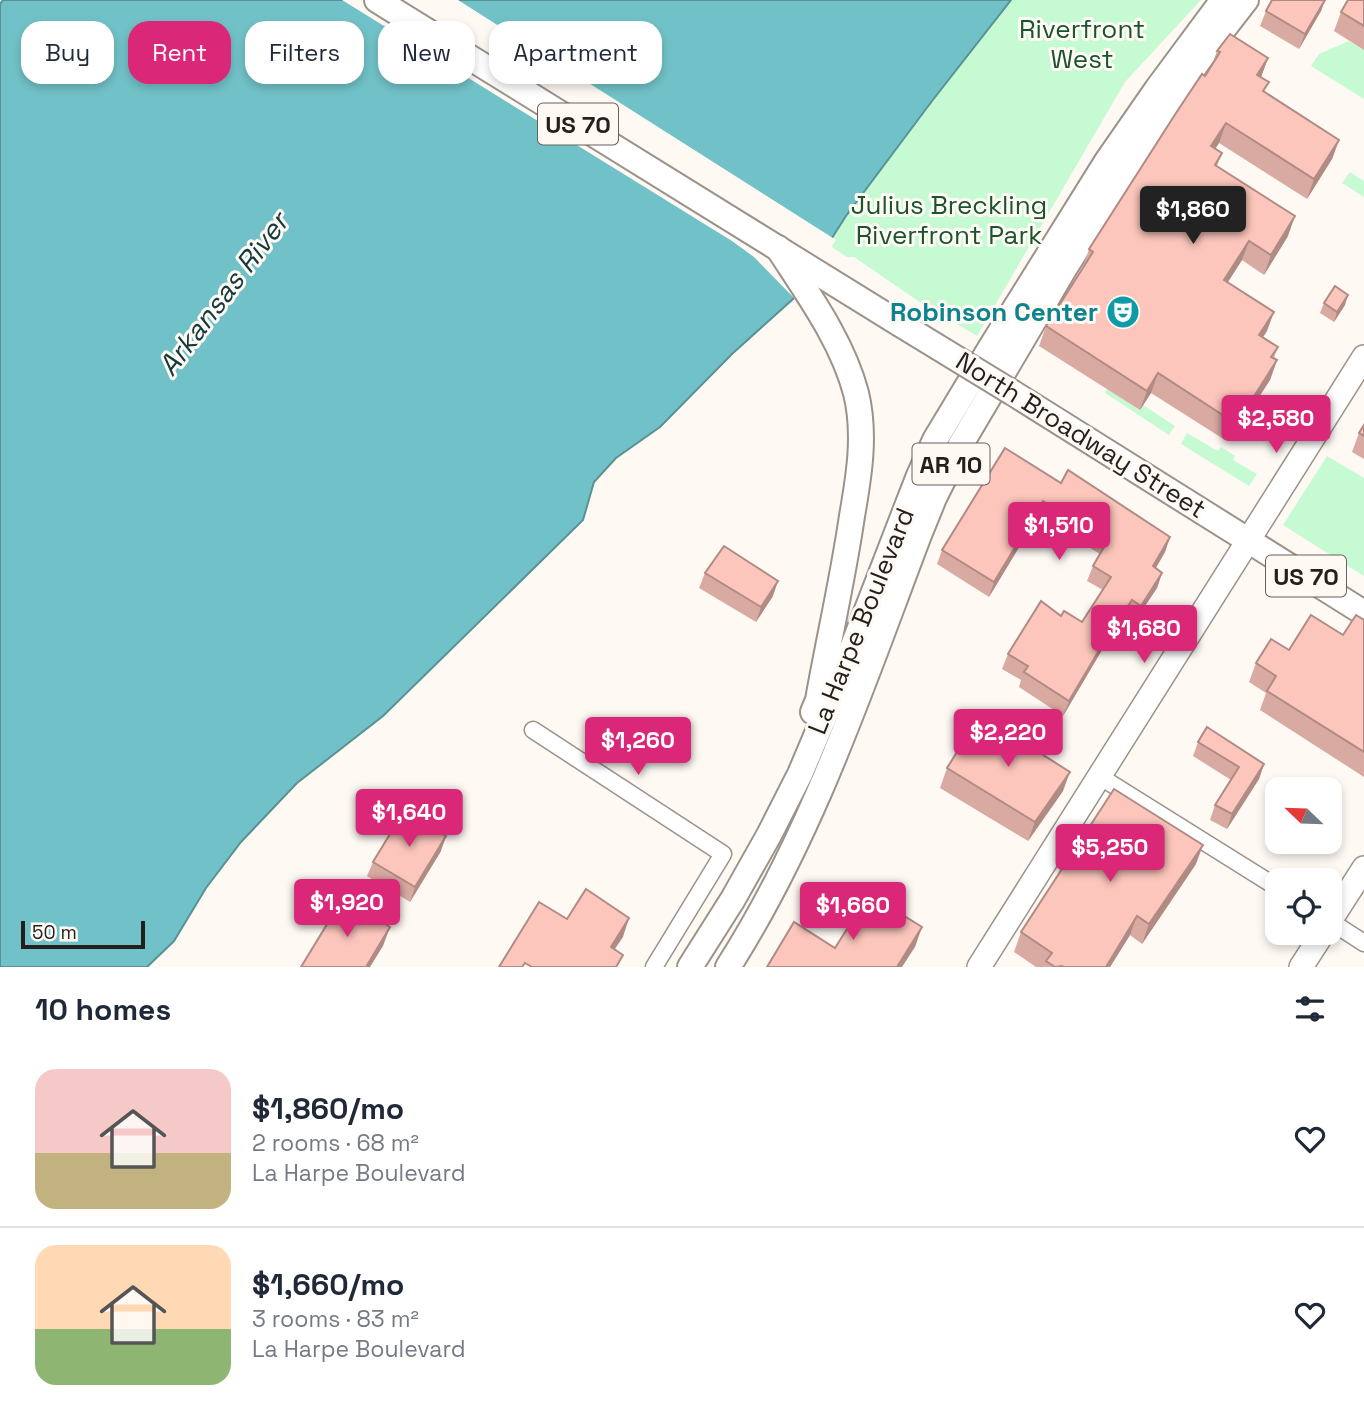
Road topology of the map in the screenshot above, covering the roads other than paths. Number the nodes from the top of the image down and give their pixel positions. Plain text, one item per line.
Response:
1 (377, 0) edge
2 (1223, 0) edge
3 (1247, 0) edge
4 (778, 248) junction
5 (1364, 357) edge
6 (1248, 540) junction
7 (1364, 612) edge
8 (533, 730) dead end
9 (1099, 776) junction
10 (1364, 868) edge
11 (1265, 880) edge
12 (1342, 902) edge
13 (1342, 929) edge
14 (712, 932) junction
15 (1364, 943) edge
16 (1315, 945) edge
17 (654, 967) edge
18 (691, 967) edge
19 (729, 967) edge
20 (979, 967) edge
21 (1301, 967) edge

1 - 4 main road, North Broadway Street / US 70
2 - 14 main road, La Harpe Boulevard / AR 10
3 - 19 main road, La Harpe Boulevard / AR 10
4 - 6 main road, North Broadway Street / US 70, bridge
4 - 14 main road
5 - 6 street
6 - 7 main road, US 70
6 - 9 street
8 - 17 street
9 - 11 street
9 - 20 street
10 - 12 street
13 - 15 street
14 - 18 main road, La Harpe Boulevard / AR 10
16 - 21 street

